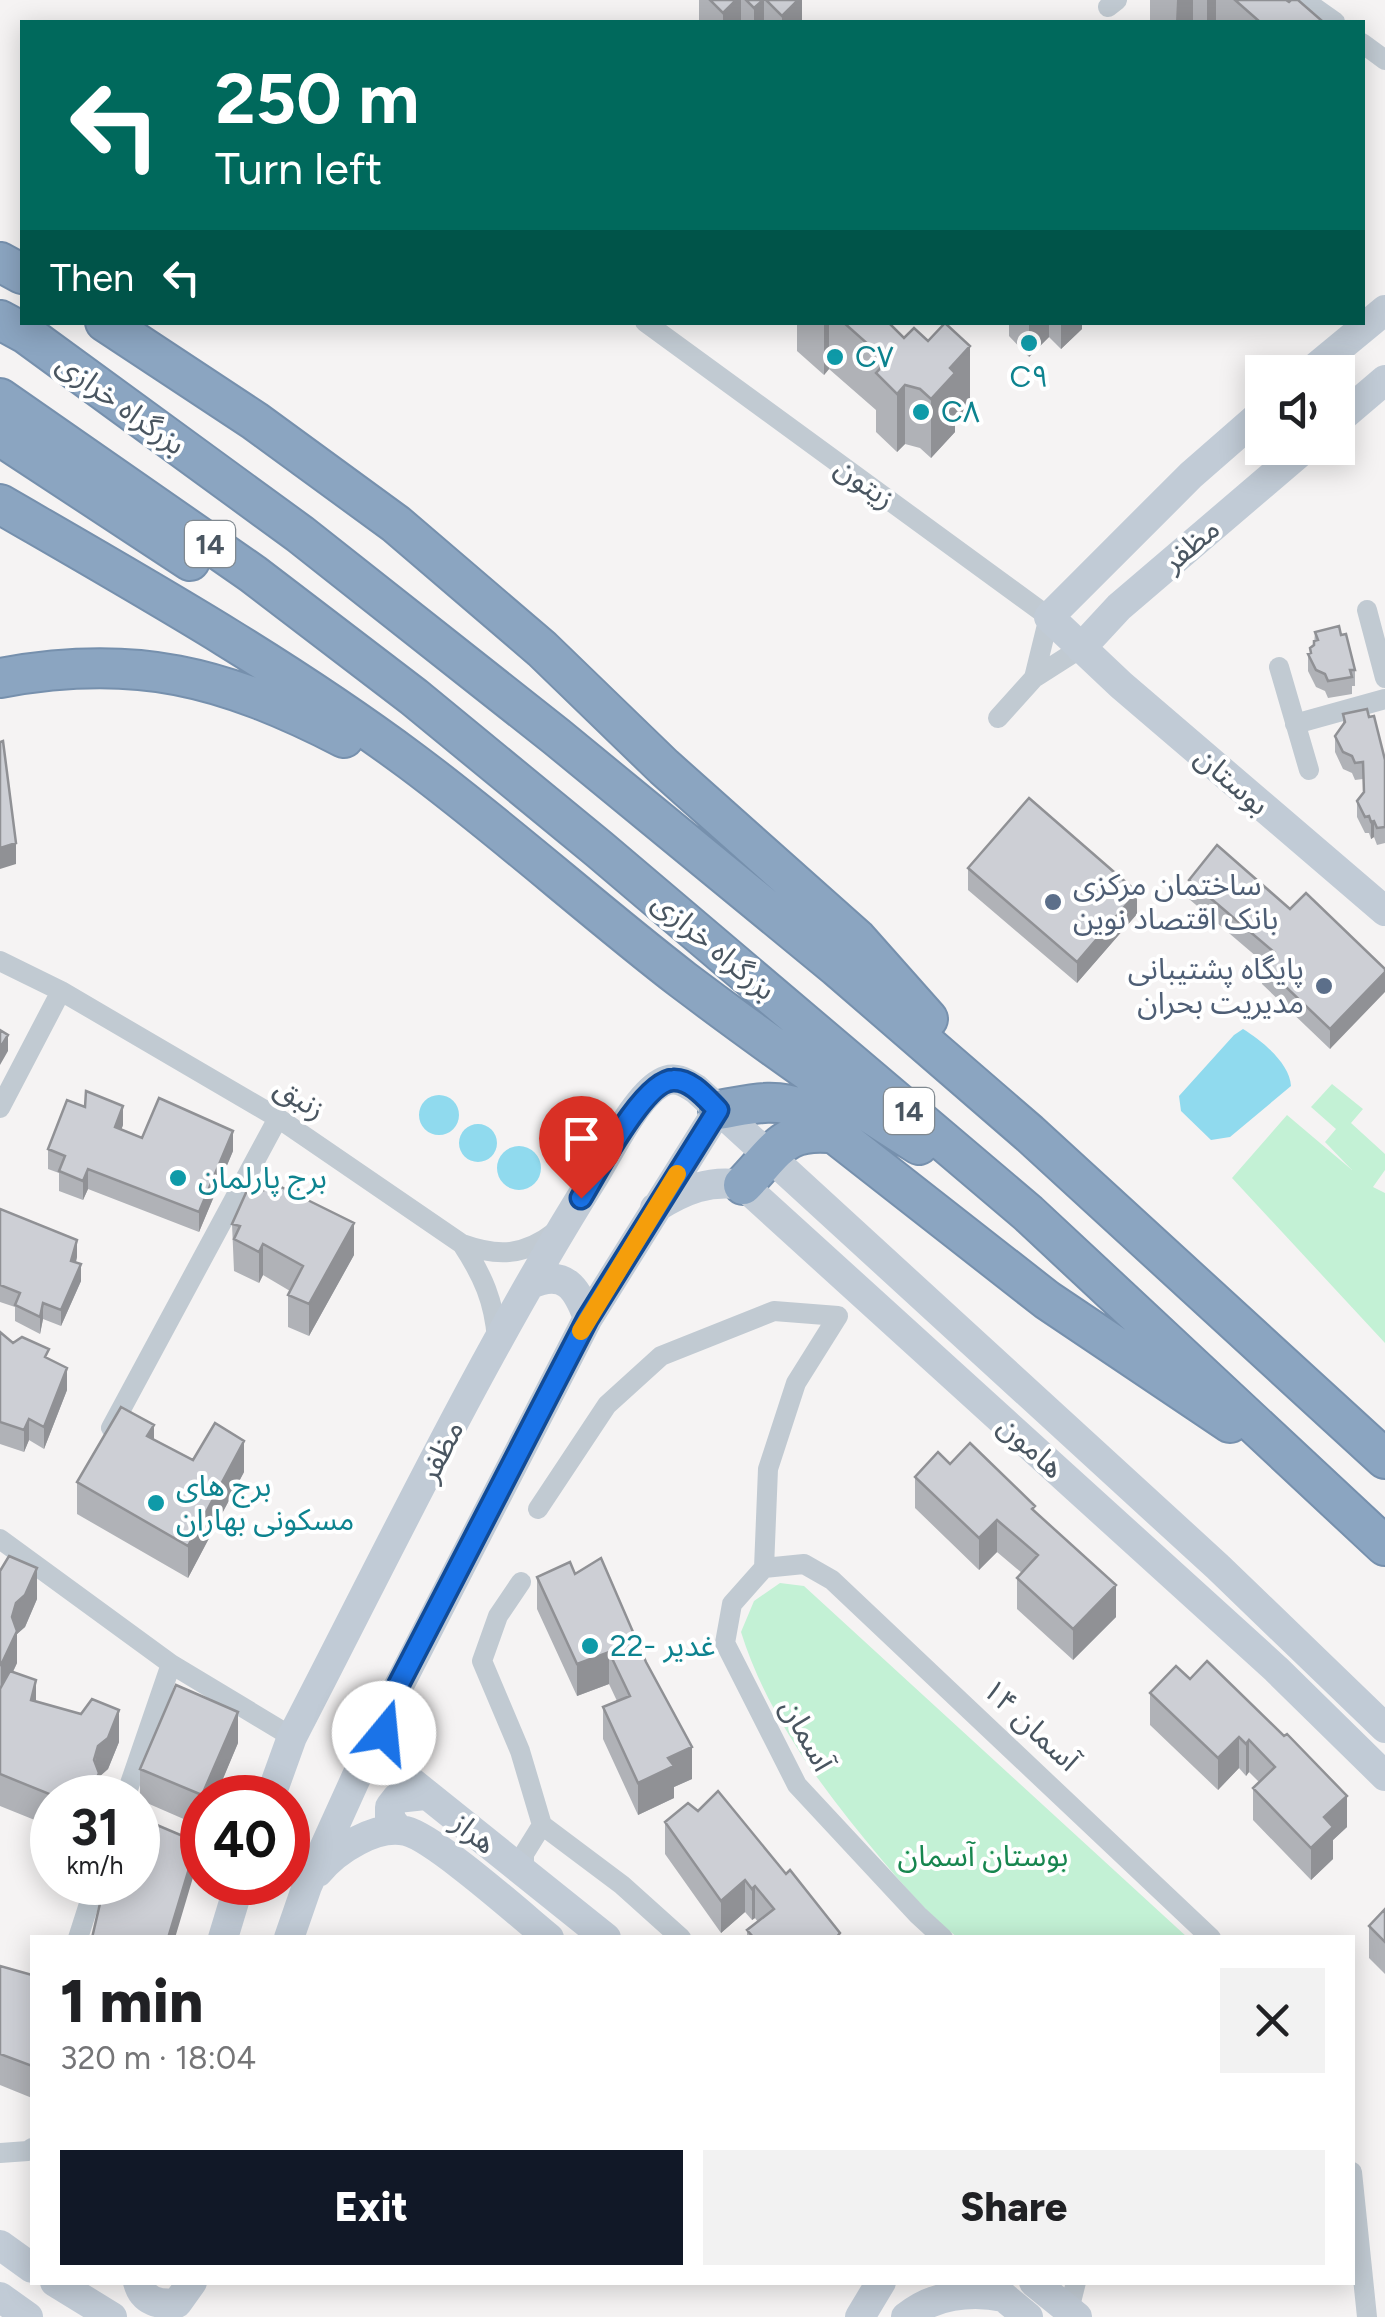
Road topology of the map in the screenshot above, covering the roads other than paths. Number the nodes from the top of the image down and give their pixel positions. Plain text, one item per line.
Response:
1 (1304, 0) edge
2 (1331, 20) edge
3 (1385, 310) edge
4 (0, 320) edge
5 (110, 325) edge
6 (649, 325) edge
7 (1331, 355) edge
8 (1385, 380) edge
9 (0, 398) edge
10 (1355, 406) edge
11 (1245, 428) edge
12 (0, 436) edge
13 (1285, 465) edge
14 (0, 504) edge
15 (1100, 566) junction
16 (1118, 606) junction
17 (1367, 610) dead end
18 (1049, 616) junction
19 (1082, 648) junction
20 (1279, 667) dead end
21 (0, 678) edge
22 (1034, 678) junction
23 (1385, 678) edge
24 (414, 697) junction
25 (1385, 699) edge
26 (998, 718) dead end
27 (1294, 724) junction
28 (1309, 770) dead end
29 (537, 860) junction
30 (1385, 911) edge
31 (0, 961) edge
32 (61, 991) junction
33 (0, 1108) edge
34 (718, 1110) junction
35 (632, 1114) joint
36 (278, 1118) junction
37 (1029, 1133) junction
38 (838, 1134) junction
39 (770, 1157) junction
40 (744, 1186) junction
41 (655, 1208) junction
42 (1028, 1213) junction
43 (564, 1225) junction
44 (462, 1244) junction
45 (531, 1284) junction
46 (588, 1318) junction
47 (497, 1342) junction
48 (105, 1439) edge
49 (1385, 1459) edge
50 (1323, 1486) junction
51 (538, 1510) dead end
52 (0, 1539) edge
53 (1385, 1546) edge
54 (764, 1568) junction
55 (521, 1582) dead end
56 (171, 1664) junction
57 (1337, 1679) junction
58 (1311, 1703) junction
59 (388, 1705) junction
60 (1385, 1728) edge
61 (292, 1736) junction
62 (133, 1775) edge
63 (278, 1775) edge
64 (1385, 1776) edge
65 (425, 1795) junction
66 (542, 1825) junction
67 (399, 1830) junction
68 (498, 1852) junction
69 (524, 1873) junction
70 (310, 1879) edge
71 (310, 1883) edge
72 (89, 1905) edge
73 (233, 1905) edge
74 (300, 1905) edge
75 (79, 1935) edge
76 (224, 1935) edge
77 (290, 1935) edge
78 (545, 1935) edge
79 (602, 1935) edge
80 (678, 1935) edge
81 (940, 1935) edge
82 (1208, 1935) edge
83 (30, 2150) edge
84 (0, 2153) edge
85 (1355, 2201) edge
86 (0, 2246) edge
87 (30, 2267) edge
88 (59, 2285) edge
89 (61, 2285) edge
90 (116, 2285) edge
91 (138, 2285) edge
92 (192, 2285) edge
93 (195, 2285) edge
94 (879, 2285) edge
95 (916, 2285) edge
96 (1044, 2285) edge
97 (995, 2290) edge
98 (0, 2297) edge
99 (1074, 2303) edge
100 (28, 2317) edge
101 (112, 2317) edge
102 (204, 2317) edge
103 (860, 2317) edge
104 (898, 2317) edge
105 (906, 2317) edge
106 (1028, 2317) edge
107 (1367, 2317) edge

1 - 2 street
3 - 7 street
4 - 37 highway, بزرگراه خرازی / 14
5 - 37 highway
6 - 18 street, زیتون
8 - 10 street
9 - 24 highway, بزرگراه خرازی / 14
11 - 15 street, مظفر
12 - 24 highway
13 - 16 street, مظفر
14 - 29 highway
15 - 16 street
15 - 18 street, مظفر
16 - 19 street, مظفر
17 - 23 street
18 - 19 street, زیتون
18 - 22 street
19 - 22 street
19 - 30 street, بوستان
20 - 27 street
21 - 29 highway
22 - 26 street
24 - 42 highway, بزرگراه خرازی / 14
25 - 27 street
27 - 28 street
29 - 42 highway
31 - 32 street, زنبق
32 - 33 street
32 - 36 street, زنبق
34 - 35 street, هامون
34 - 38 highway
34 - 39 street, هامون
34 - 41 street
35 - 43 street, مظفر
36 - 44 street, زنبق
36 - 48 street
37 - 49 highway, بزرگراه خرازی / 14
38 - 39 highway
38 - 50 highway
39 - 40 highway
39 - 57 street, هامون
40 - 41 street
40 - 58 street, هامون
41 - 46 street
42 - 50 highway, بزرگراه خرازی / 14
43 - 44 street, زنبق
43 - 45 street, مظفر
44 - 47 street
45 - 46 street
45 - 47 street, مظفر
46 - 59 street
47 - 61 street, مظفر
50 - 53 highway, بزرگراه خرازی / 14
51 - 54 street
52 - 56 street
54 - 81 street, آسمان
54 - 82 street, آسمان ۱۴
55 - 66 street
56 - 61 street
56 - 62 street
57 - 58 street
57 - 60 street, هامون
58 - 64 street, هامون
59 - 65 street, هراز
59 - 70 street
61 - 63 street, مظفر
65 - 67 street
65 - 68 street, هراز
66 - 68 street
66 - 69 street
66 - 80 street
67 - 71 street
67 - 78 street, هراز
68 - 69 street, هراز
69 - 79 street, هراز
72 - 75 street
73 - 76 street
74 - 77 street
83 - 84 street
85 - 107 street
86 - 87 street
88 - 101 street
89 - 90 street
91 - 92 street
93 - 102 street
94 - 103 street
95 - 104 street
96 - 99 street
97 - 105 street
97 - 106 street
98 - 100 street

